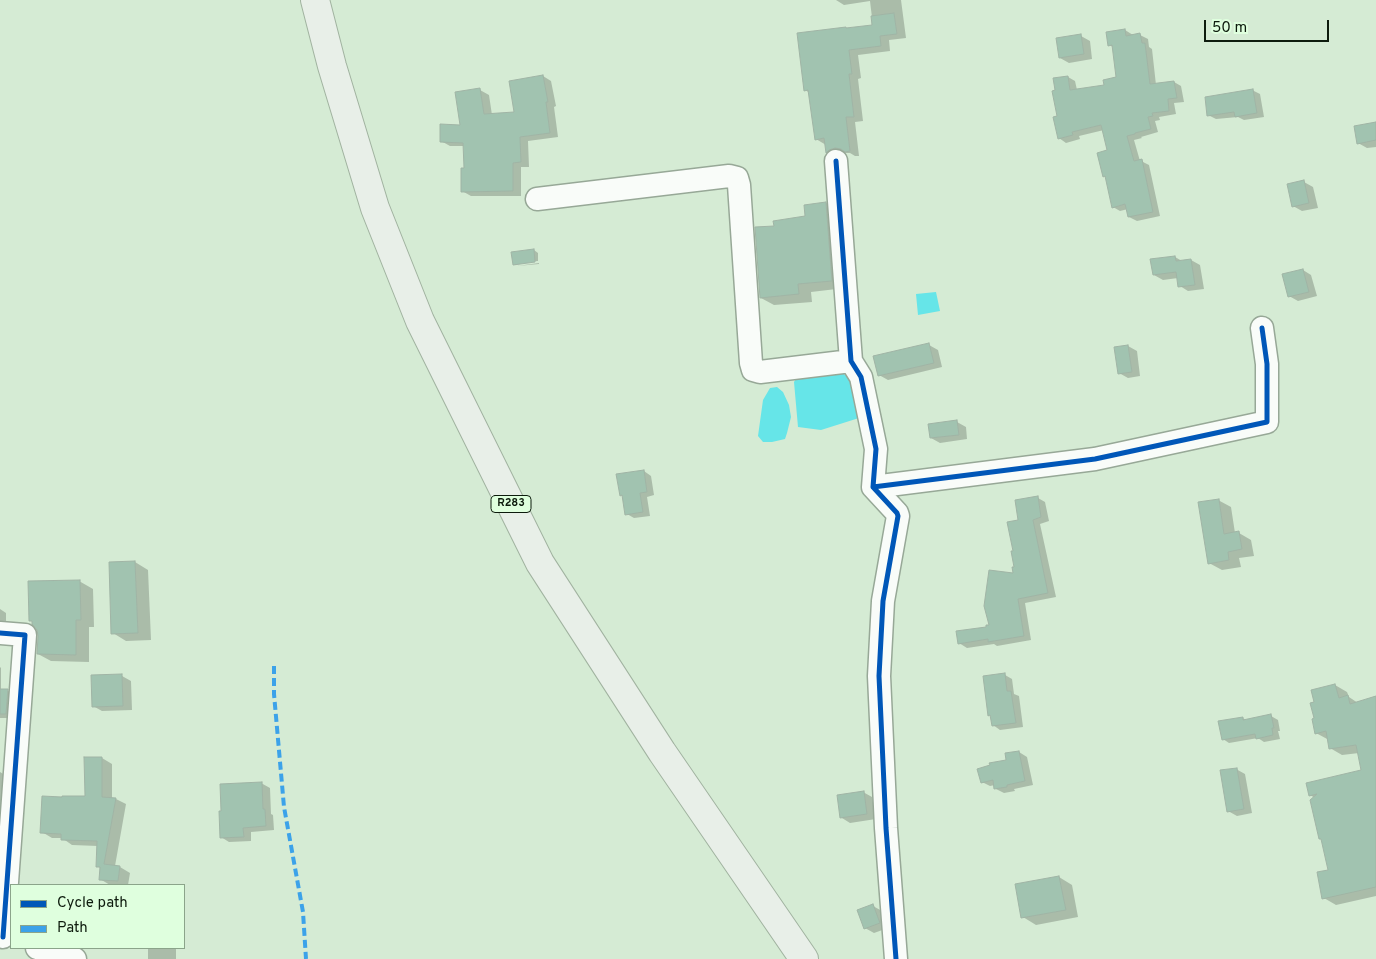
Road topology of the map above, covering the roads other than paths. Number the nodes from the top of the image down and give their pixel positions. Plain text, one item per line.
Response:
1 (315, 0) edge
2 (836, 161) dead end
3 (538, 199) dead end
4 (1262, 328) dead end
5 (851, 361) junction
6 (873, 487) junction
7 (0, 633) edge
8 (5, 938) edge
9 (40, 949) edge
10 (75, 959) edge
11 (804, 959) edge
12 (896, 959) edge

1 - 11 main road, R283
2 - 5 street
3 - 5 street
4 - 6 street
5 - 6 street
6 - 12 street
7 - 8 street
9 - 10 street

